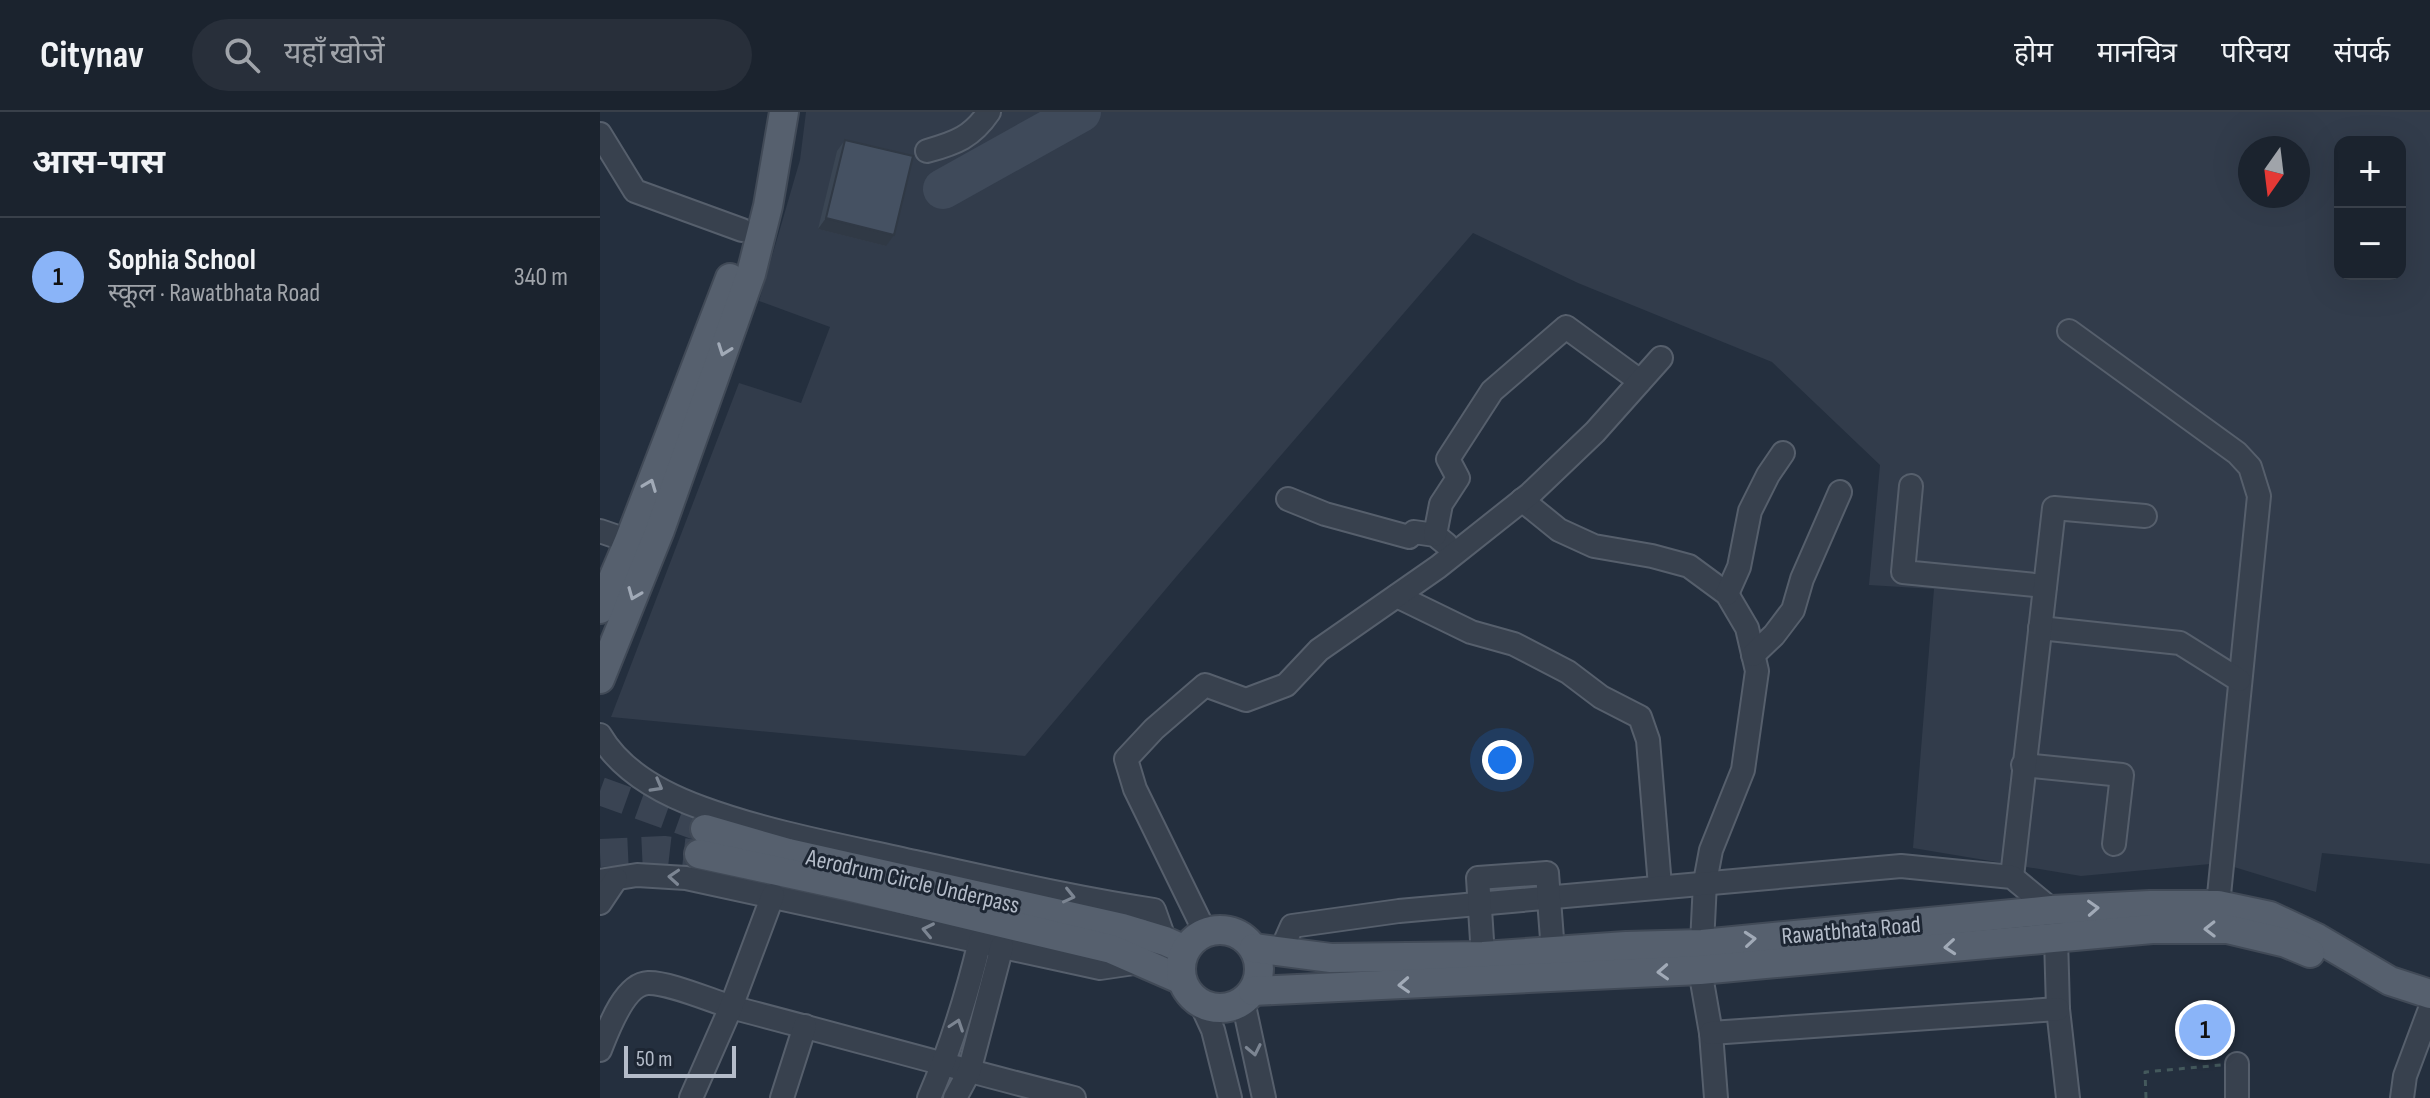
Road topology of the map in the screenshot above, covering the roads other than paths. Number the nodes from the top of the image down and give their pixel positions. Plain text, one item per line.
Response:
1 (769, 112) edge
2 (784, 112) edge
3 (989, 112) edge
4 (600, 134) edge
5 (927, 151) dead end
6 (742, 230) junction
7 (2069, 331) dead end
8 (1661, 358) dead end
9 (1640, 381) junction
10 (1783, 453) dead end
11 (1911, 486) dead end
12 (1840, 492) dead end
13 (1288, 499) dead end
14 (1522, 500) junction
15 (2145, 516) dead end
16 (600, 531) edge
17 (1435, 535) junction
18 (629, 541) junction
19 (1455, 553) junction
20 (2045, 586) junction
21 (1727, 594) junction
22 (1397, 596) junction
23 (600, 609) edge
24 (2040, 628) junction
25 (1753, 655) junction
26 (600, 679) edge
27 (2239, 680) junction
28 (600, 735) edge
29 (2023, 765) junction
30 (702, 842) tunnel mouth
31 (2114, 844) dead end
32 (2012, 877) junction
33 (608, 880) edge
34 (1705, 882) junction
35 (1660, 886) junction
36 (773, 895) junction
37 (1550, 897) junction
38 (600, 903) edge
39 (1479, 903) junction
40 (2218, 905) junction
41 (2054, 924) junction
42 (1116, 938) junction
43 (1185, 941) junction
44 (991, 944) junction
45 (1267, 951) junction
46 (1553, 952) junction
47 (1483, 956) junction
48 (1701, 957) junction
49 (1141, 962) junction
50 (1182, 980) junction
51 (2430, 994) edge
52 (1248, 996) junction
53 (1201, 1004) junction
54 (731, 1007) junction
55 (2058, 1009) junction
56 (2430, 1009) edge
57 (805, 1026) junction
58 (1711, 1033) junction
59 (600, 1050) edge
60 (945, 1062) junction
61 (2237, 1064) road end
62 (969, 1072) junction
63 (691, 1098) edge
64 (782, 1098) edge
65 (929, 1098) edge
66 (955, 1098) edge
67 (1074, 1098) edge
68 (1230, 1098) edge
69 (1264, 1098) edge
70 (1716, 1098) edge
71 (2068, 1098) edge
72 (2237, 1098) edge
73 (2402, 1098) edge

1 - 6 main road
2 -> 26 main road
3 - 5 street
4 - 6 street
18 -> 6 main road
7 - 27 street
8 - 9 street
9 - 14 street
9 - 17 street
10 - 21 street
11 - 20 street
12 - 25 street
13 - 17 street
14 - 19 street
14 - 21 street
15 - 20 street
16 - 18 street
17 - 19 street
18 - 23 main road
19 - 22 street
20 - 24 street
21 - 25 street
22 - 35 street
22 - 43 street
24 - 27 street
24 - 29 street
25 - 34 street
27 - 40 street
28 -> 43 street
29 - 31 street
29 - 32 street
30 - 42 main road, Aerodrum Circle Underpass
32 - 34 street
32 - 41 street
36 -> 33 street
33 - 38 street
34 - 35 street
34 - 48 street
35 - 37 street
44 -> 36 street
36 - 54 street
37 - 39 street
37 - 46 street
39 - 45 street
39 - 47 street
41 -> 40 main road, Rawatbhata Road
40 - 51 main road, Rawatbhata Road
41 - 48 main road, Rawatbhata Road
41 - 55 street
56 -> 41 main road, Rawatbhata Road
42 - 43 main road
42 - 49 main road
43 - 45 main road
43 - 50 main road
44 - 49 street
60 -> 44 street
44 - 62 street
45 - 47 main road, Rawatbhata Road
45 - 52 main road
46 - 47 main road, Rawatbhata Road
46 - 48 main road, Rawatbhata Road
48 -> 52 main road, Rawatbhata Road
48 - 58 street
49 - 50 main road
50 - 53 main road
52 - 53 main road
52 -> 69 street
53 - 68 street
54 - 57 street
54 - 59 street
54 - 63 street
55 - 58 street
55 - 71 street
56 - 73 street
57 - 60 street
57 - 64 street
58 - 70 street
60 - 62 street
60 - 65 street
61 - 72 street
62 - 66 street
62 - 67 street

